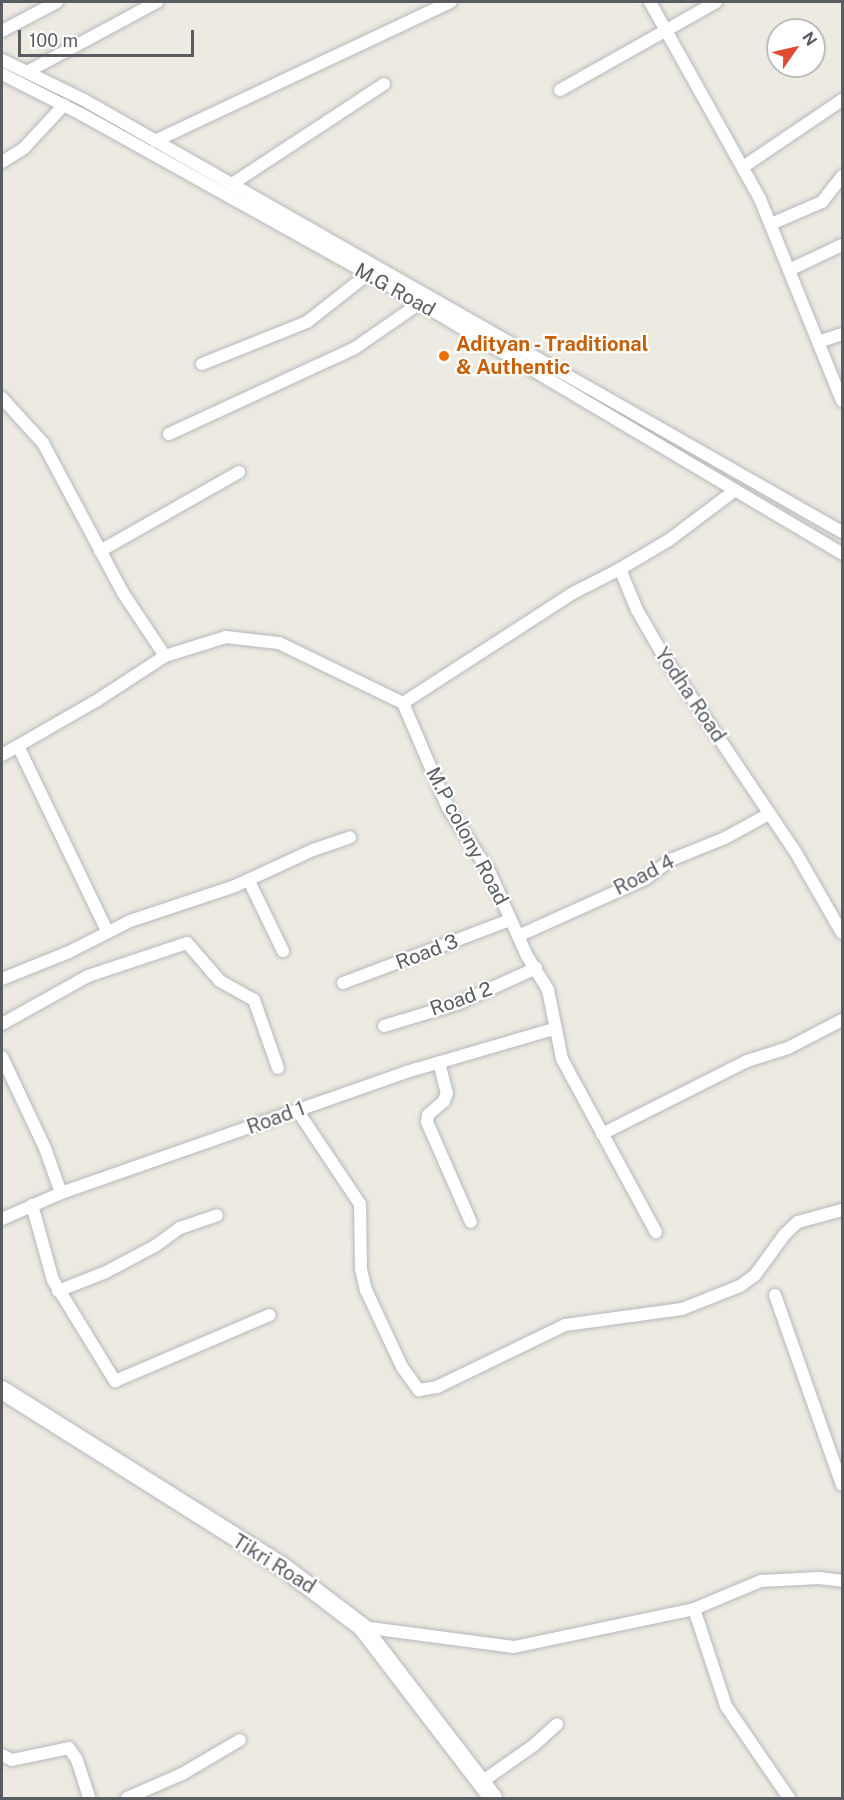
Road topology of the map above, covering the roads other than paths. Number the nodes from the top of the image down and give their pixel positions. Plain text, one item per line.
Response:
1 (57, 2) edge
2 (157, 2) edge
3 (451, 2) edge
4 (650, 2) edge
5 (716, 2) edge
6 (32, 6) edge
7 (666, 29) junction
8 (2, 31) edge
9 (2, 60) edge
10 (27, 72) junction
11 (2, 74) edge
12 (384, 84) dead end
13 (560, 90) dead end
14 (76, 96) junction
15 (843, 100) edge
16 (67, 107) junction
17 (155, 141) junction
18 (2, 162) edge
19 (743, 168) junction
20 (843, 176) edge
21 (232, 184) junction
22 (771, 224) junction
23 (843, 245) edge
24 (332, 248) junction
25 (789, 270) junction
26 (368, 274) junction
27 (420, 303) junction
28 (843, 334) edge
29 (818, 342) junction
30 (202, 364) dead end
31 (2, 398) edge
32 (842, 398) edge
33 (169, 434) dead end
34 (239, 472) dead end
35 (734, 491) junction
36 (843, 532) edge
37 (100, 551) junction
38 (843, 554) edge
39 (620, 569) junction
40 (165, 656) junction
41 (403, 703) junction
42 (18, 746) junction
43 (2, 755) edge
44 (769, 814) junction
45 (350, 837) dead end
46 (249, 881) junction
47 (510, 920) junction
48 (107, 932) junction
49 (843, 933) edge
50 (518, 936) junction
51 (283, 951) dead end
52 (536, 968) junction
53 (2, 979) edge
54 (343, 983) dead end
55 (843, 1020) edge
56 (2, 1024) edge
57 (384, 1026) dead end
58 (554, 1029) junction
59 (2, 1057) edge
60 (439, 1062) junction
61 (278, 1068) dead end
62 (297, 1110) junction
63 (602, 1134) junction
64 (61, 1193) junction
65 (32, 1205) junction
66 (843, 1210) edge
67 (217, 1215) dead end
68 (2, 1219) edge
69 (471, 1222) dead end
70 (656, 1232) dead end
71 (58, 1291) junction
72 (775, 1295) dead end
73 (270, 1315) dead end
74 (2, 1390) edge
75 (843, 1485) edge
76 (843, 1581) edge
77 (694, 1609) junction
78 (362, 1627) junction
79 (557, 1724) dead end
80 (240, 1740) dead end
81 (2, 1755) edge
82 (480, 1782) junction
83 (89, 1798) edge
84 (126, 1798) edge
85 (493, 1798) edge
86 (789, 1798) edge

1 - 6 street
2 - 10 street
3 - 17 street
4 - 7 street
5 - 7 street
6 - 8 street
7 - 13 street
7 - 19 street
9 - 10 street, M.G Road
10 - 14 street, M.G Road
11 - 16 street, M.G Road
12 - 21 street
14 - 16 street
14 - 17 street, M.G Road
15 - 19 street
16 - 18 street
16 - 24 street, M.G Road
17 - 21 street, M.G Road
19 - 22 street
20 - 22 street
21 - 24 street, M.G Road
22 - 25 street
23 - 25 street
24 - 26 street, M.G Road
24 - 36 street, M.G Road
25 - 29 street
26 - 27 street, M.G Road
26 - 30 street
27 - 33 street
27 - 35 street, M.G Road
28 - 29 street
29 - 32 street
31 - 37 street
34 - 37 street
35 - 38 street, M.G Road
35 - 39 street
37 - 40 street
39 - 41 street
39 - 44 street, Yodha Road
40 - 41 street
40 - 42 street
41 - 47 street, M.P colony Road
42 - 43 street
42 - 48 street
44 - 49 street, Yodha Road
44 - 50 street, Road 4
45 - 46 street
46 - 48 street
46 - 51 street
47 - 50 street, M.P colony Road
47 - 54 street, Road 3
48 - 53 street
50 - 52 street, M.P colony Road
52 - 57 street, Road 2
52 - 58 street, M.P colony Road
55 - 63 street
56 - 61 street
58 - 60 street, Road 1
58 - 63 street, M.P colony Road
59 - 64 street
60 - 62 street, Road 1
60 - 69 street
62 - 64 street, Road 1
62 - 66 street
63 - 70 street, M.P colony Road
64 - 65 street, Road 1
65 - 68 street, Road 1
65 - 71 street
67 - 71 street
71 - 73 street
72 - 75 street
74 - 78 street, Tikri Road
76 - 77 street
77 - 78 street
77 - 86 street
78 - 82 street, Tikri Road
79 - 82 street
80 - 84 street
81 - 83 street
82 - 85 street, Tikri Road

